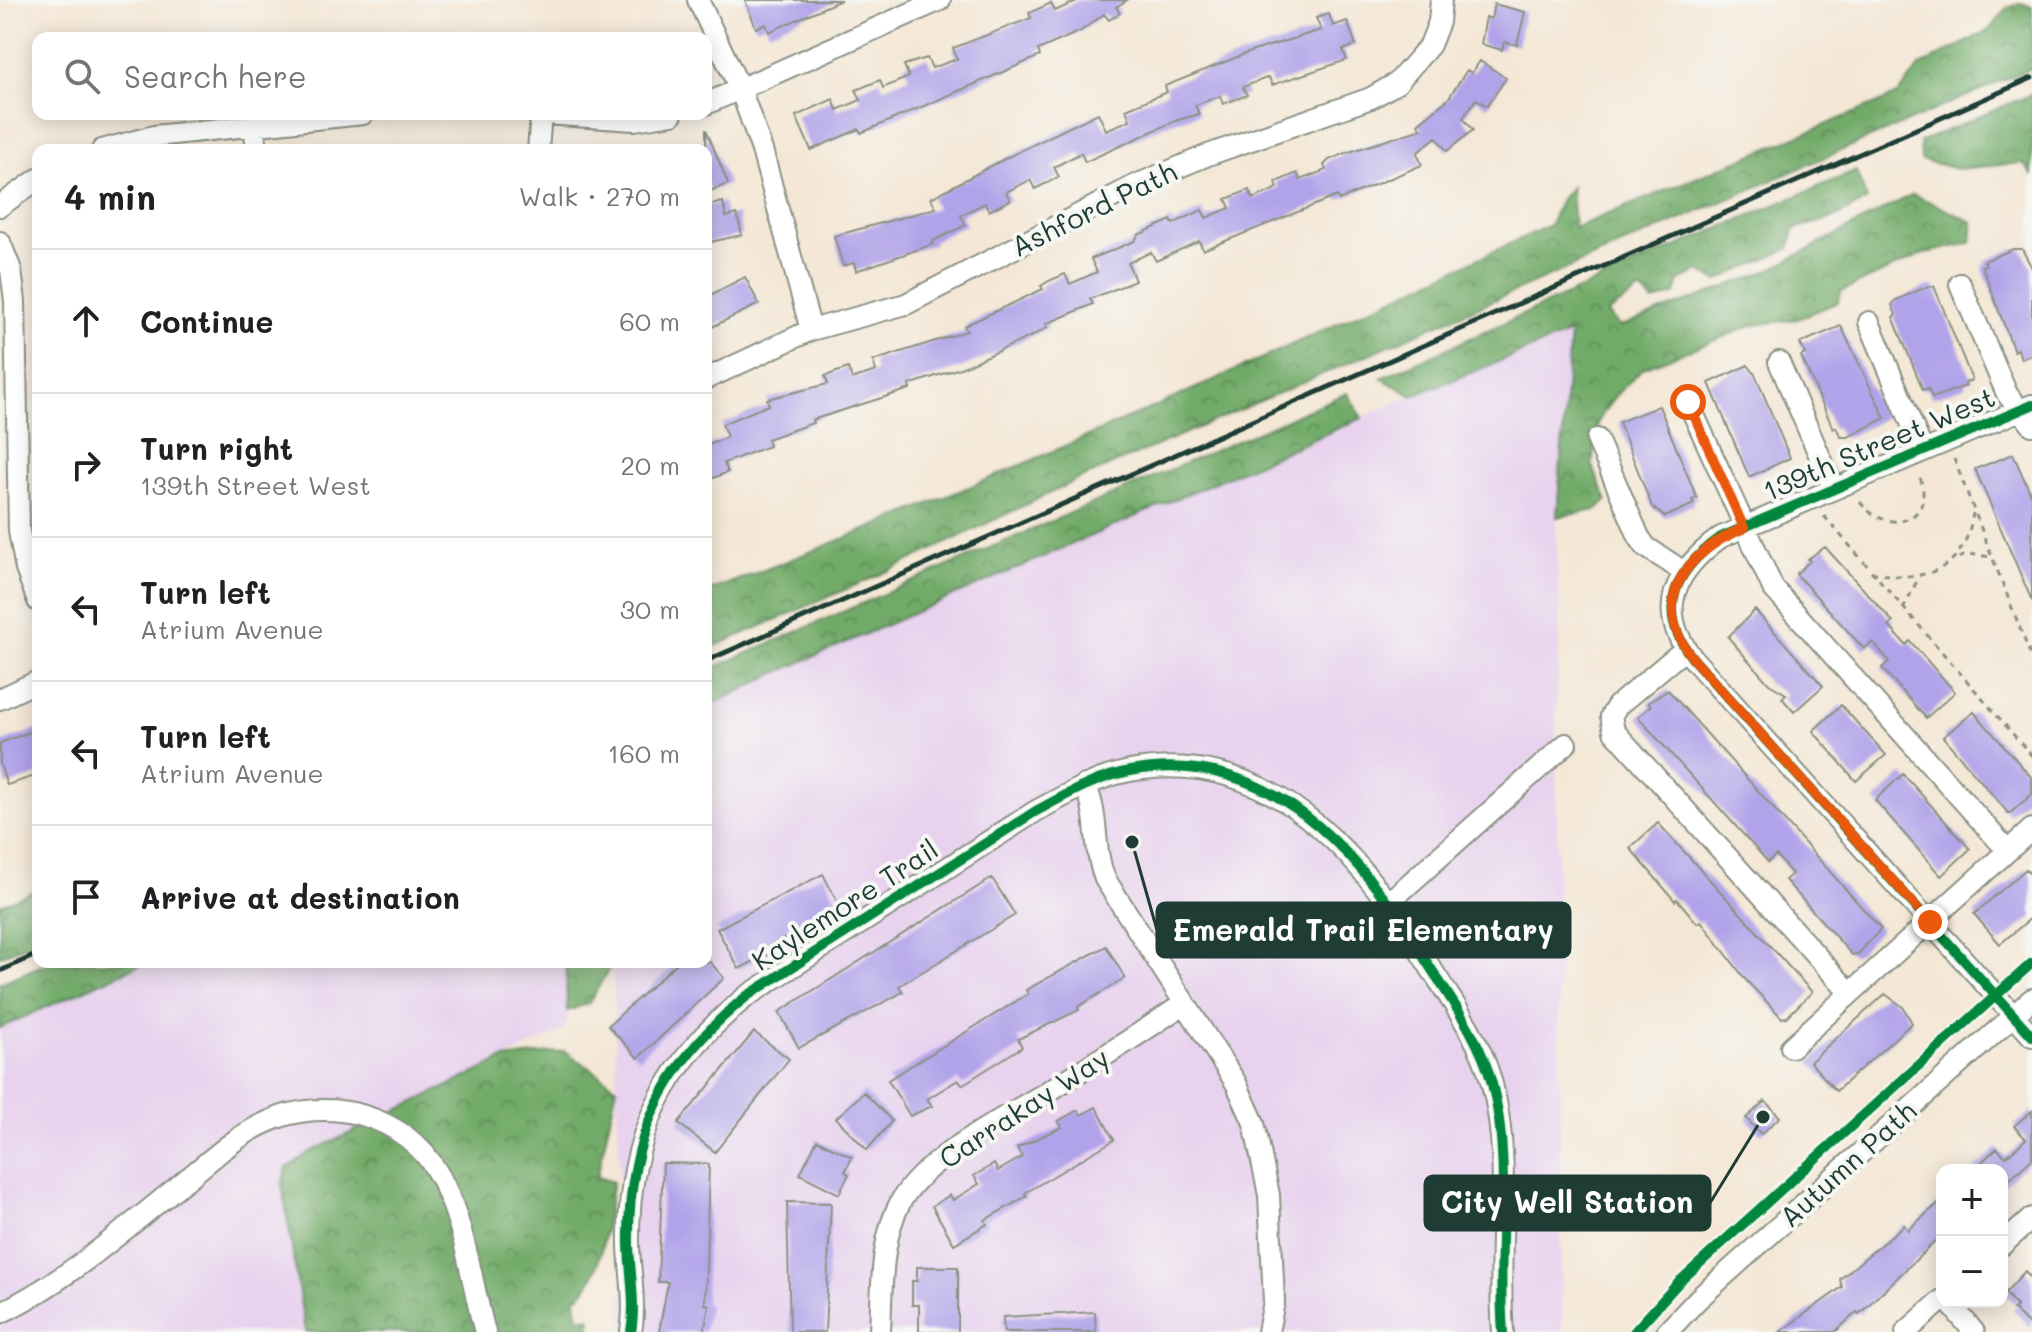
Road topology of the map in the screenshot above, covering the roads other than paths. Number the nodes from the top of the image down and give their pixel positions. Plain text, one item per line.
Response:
1 (698, 0) edge
2 (940, 0) edge
3 (1441, 0) edge
4 (741, 91) junction
5 (712, 102) edge
6 (298, 120) edge
7 (542, 120) edge
8 (254, 124) junction
9 (124, 144) edge
10 (256, 144) edge
11 (539, 144) edge
12 (32, 183) edge
13 (0, 206) edge
14 (0, 242) edge
15 (1960, 284) dead end
16 (1869, 322) dead end
17 (811, 330) junction
18 (1779, 362) dead end
19 (712, 376) edge
20 (1688, 402) dead end
21 (2027, 414) edge
22 (1597, 439) dead end
23 (1923, 451) junction
24 (1834, 489) junction
25 (1744, 528) junction
26 (1680, 580) junction
27 (32, 585) edge
28 (1685, 649) junction
29 (32, 684) edge
30 (0, 699) edge
31 (1566, 744) dead end
32 (1085, 785) junction
33 (2032, 829) edge
34 (2008, 851) junction
35 (1389, 902) junction
36 (1930, 922) junction
37 (1850, 993) junction
38 (2032, 999) edge
39 (1185, 1003) junction
40 (2013, 1016) junction
41 (2032, 1036) edge
42 (1791, 1047) dead end
43 (2032, 1218) edge
44 (2008, 1240) edge
45 (1936, 1305) edge
46 (1954, 1308) edge
47 (0, 1313) edge
48 (485, 1332) edge
49 (631, 1332) edge
50 (880, 1332) edge
51 (1268, 1332) edge
52 (1503, 1332) edge
53 (1667, 1332) edge
54 (1906, 1332) edge
55 (1974, 1332) edge

1 - 4 street
2 - 4 street
3 - 17 street, Ashford Path
4 - 5 street
4 - 17 street
6 - 8 street
7 - 11 street
8 - 9 street
8 - 10 street
12 - 13 street
14 - 27 street
15 - 21 street
16 - 23 street
17 - 19 street, Ashford Path
18 - 24 street
20 - 25 street
21 - 23 street, 139th Street West
22 - 26 street
23 - 24 street, 139th Street West
24 - 25 street, 139th Street West
25 - 26 street, 139th Street West
25 - 34 street
26 - 28 street
28 - 36 street
28 - 37 street
29 - 30 street
31 - 35 street
32 - 35 street, Kaylemore Trail
32 - 39 street
32 - 49 street, Kaylemore Trail
33 - 34 street
34 - 36 street
35 - 52 street, Kaylemore Trail
36 - 37 street
36 - 40 street
37 - 42 street
38 - 40 street, Autumn Path
39 - 50 street, Carrakay Way
39 - 51 street
40 - 41 street
40 - 53 street, Autumn Path
43 - 44 street
45 - 54 street
46 - 55 street
47 - 48 street

